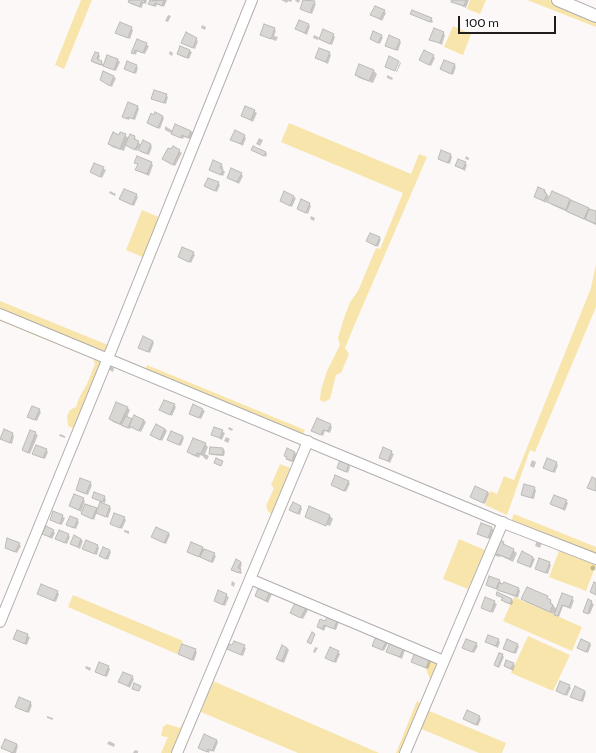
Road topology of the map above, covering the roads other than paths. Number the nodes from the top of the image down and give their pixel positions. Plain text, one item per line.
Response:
1 (252, 0) edge
2 (558, 0) edge
3 (596, 16) edge
4 (0, 314) edge
5 (108, 358) junction
6 (308, 441) junction
7 (503, 522) junction
8 (596, 559) edge
9 (250, 579) junction
10 (0, 622) edge
11 (444, 661) junction
12 (178, 753) edge
13 (405, 753) edge

1 - 5 lane
2 - 3 main road
4 - 5 lane
5 - 6 lane
5 - 10 lane
6 - 7 lane
6 - 9 lane
7 - 8 lane
7 - 11 lane
9 - 11 lane
9 - 12 lane
11 - 13 lane

